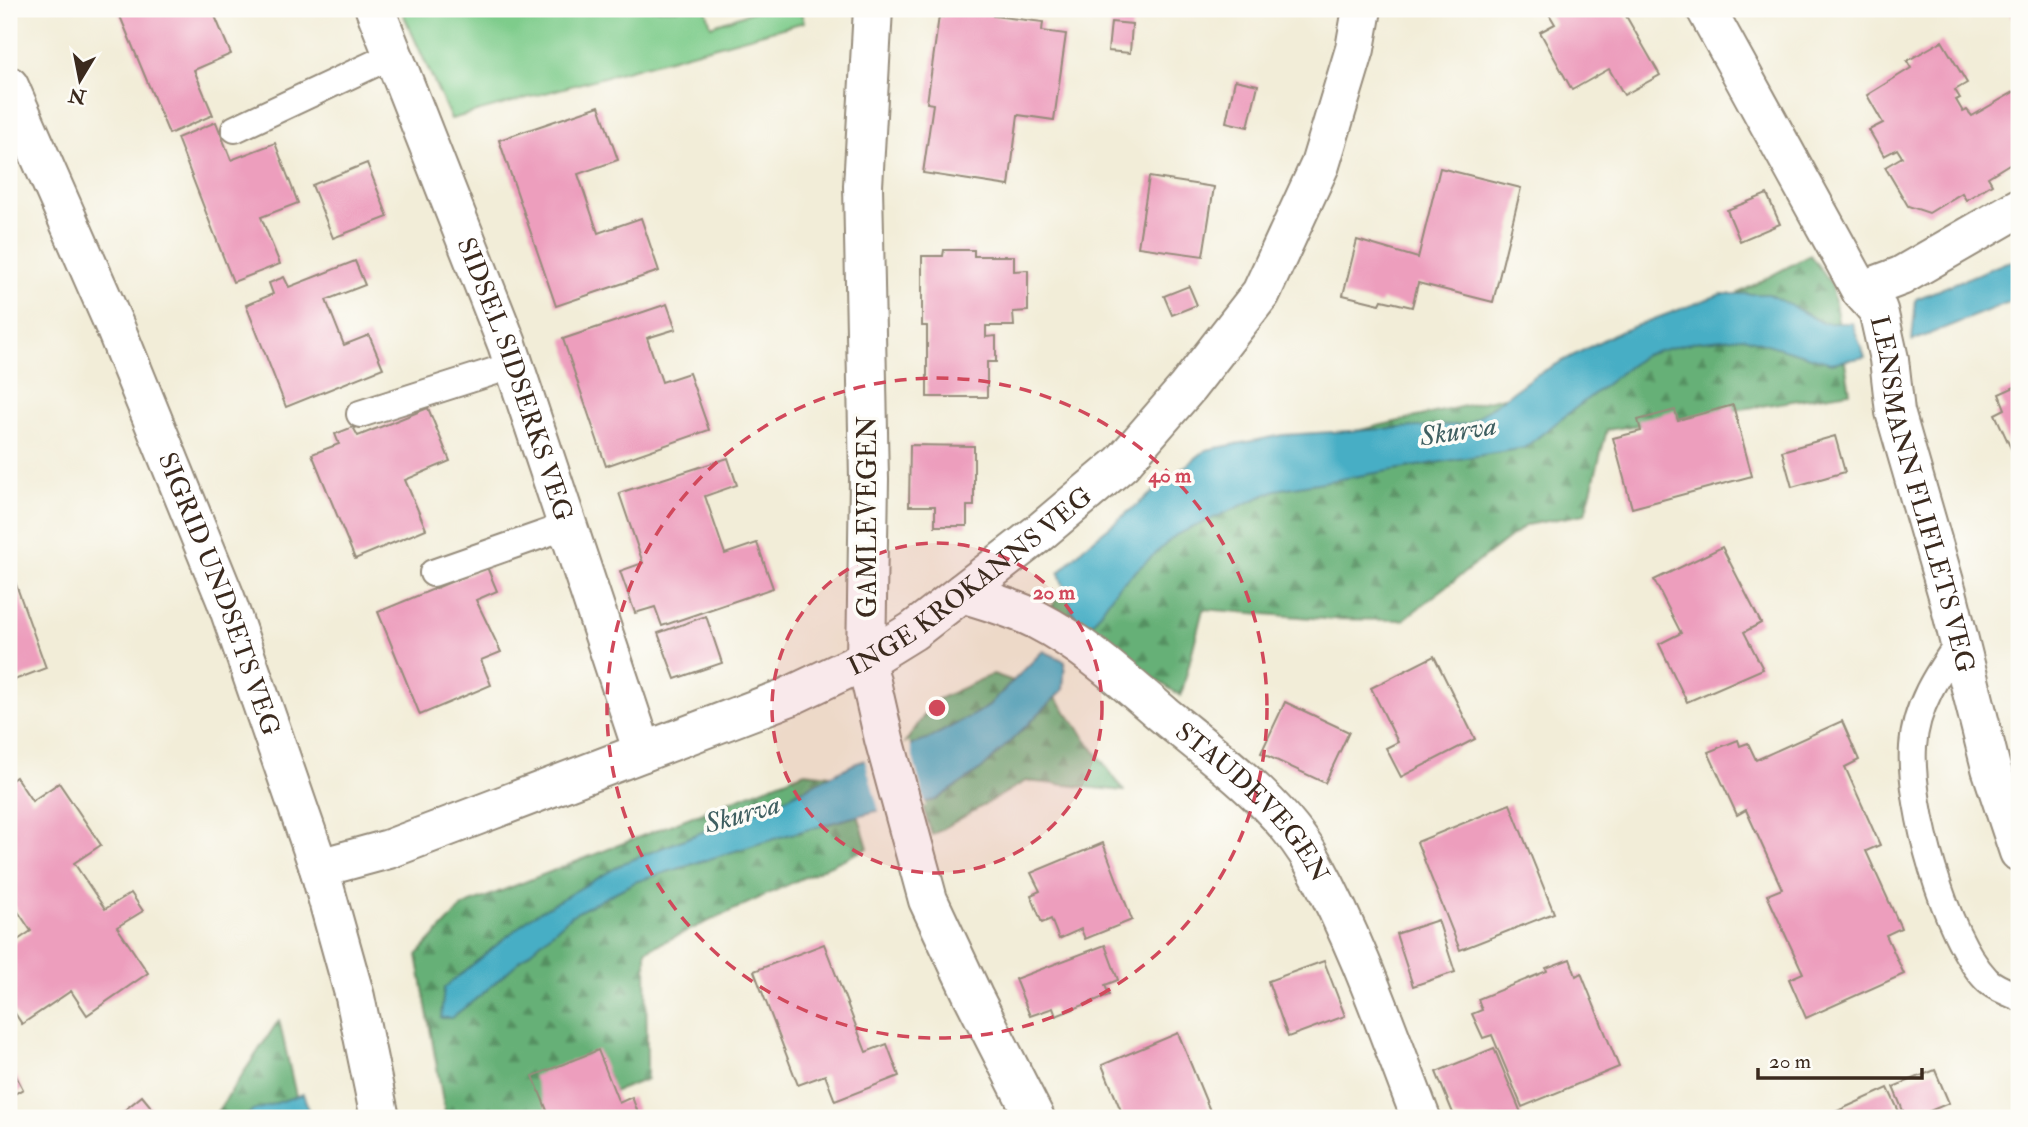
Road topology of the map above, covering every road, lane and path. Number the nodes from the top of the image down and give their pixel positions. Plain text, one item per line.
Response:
1 (375, 9) edge
2 (873, 9) edge
3 (1362, 9) edge
4 (1706, 9) edge
5 (393, 55) junction
6 (9, 86) edge
7 (235, 129) dead end
8 (2019, 208) edge
9 (1870, 300) junction
10 (514, 365) junction
11 (360, 414) dead end
12 (567, 526) junction
13 (433, 573) dead end
14 (962, 593) junction
15 (1960, 641) junction
16 (866, 660) junction
17 (643, 752) junction
18 (2019, 852) edge
19 (319, 868) junction
20 (2019, 997) edge
21 (380, 1118) edge
22 (1035, 1118) edge
23 (1421, 1118) edge

1 - 5 street, SIDSEL SIDSERKS VEG
2 - 16 street, GAMLEVEGEN
3 - 14 street, INGE KROKANNS VEG
4 - 9 street, LENSMANN FLIFLETS VEG
5 - 7 lane
5 - 10 street, SIDSEL SIDSERKS VEG
6 - 19 street, SIGRID UNDSETS VEG
8 - 9 street
9 - 15 street, LENSMANN FLIFLETS VEG
10 - 11 lane
10 - 12 street, SIDSEL SIDSERKS VEG
12 - 13 lane
12 - 17 street, SIDSEL SIDSERKS VEG
14 - 16 street, INGE KROKANNS VEG
14 - 23 street, STAUDEVEGEN
15 - 18 street, LENSMANN FLIFLETS VEG
15 - 20 lane
16 - 17 street, INGE KROKANNS VEG
16 - 22 street, GAMLEVEGEN
17 - 19 street, INGE KROKANNS VEG
19 - 21 street, SIGRID UNDSETS VEG

